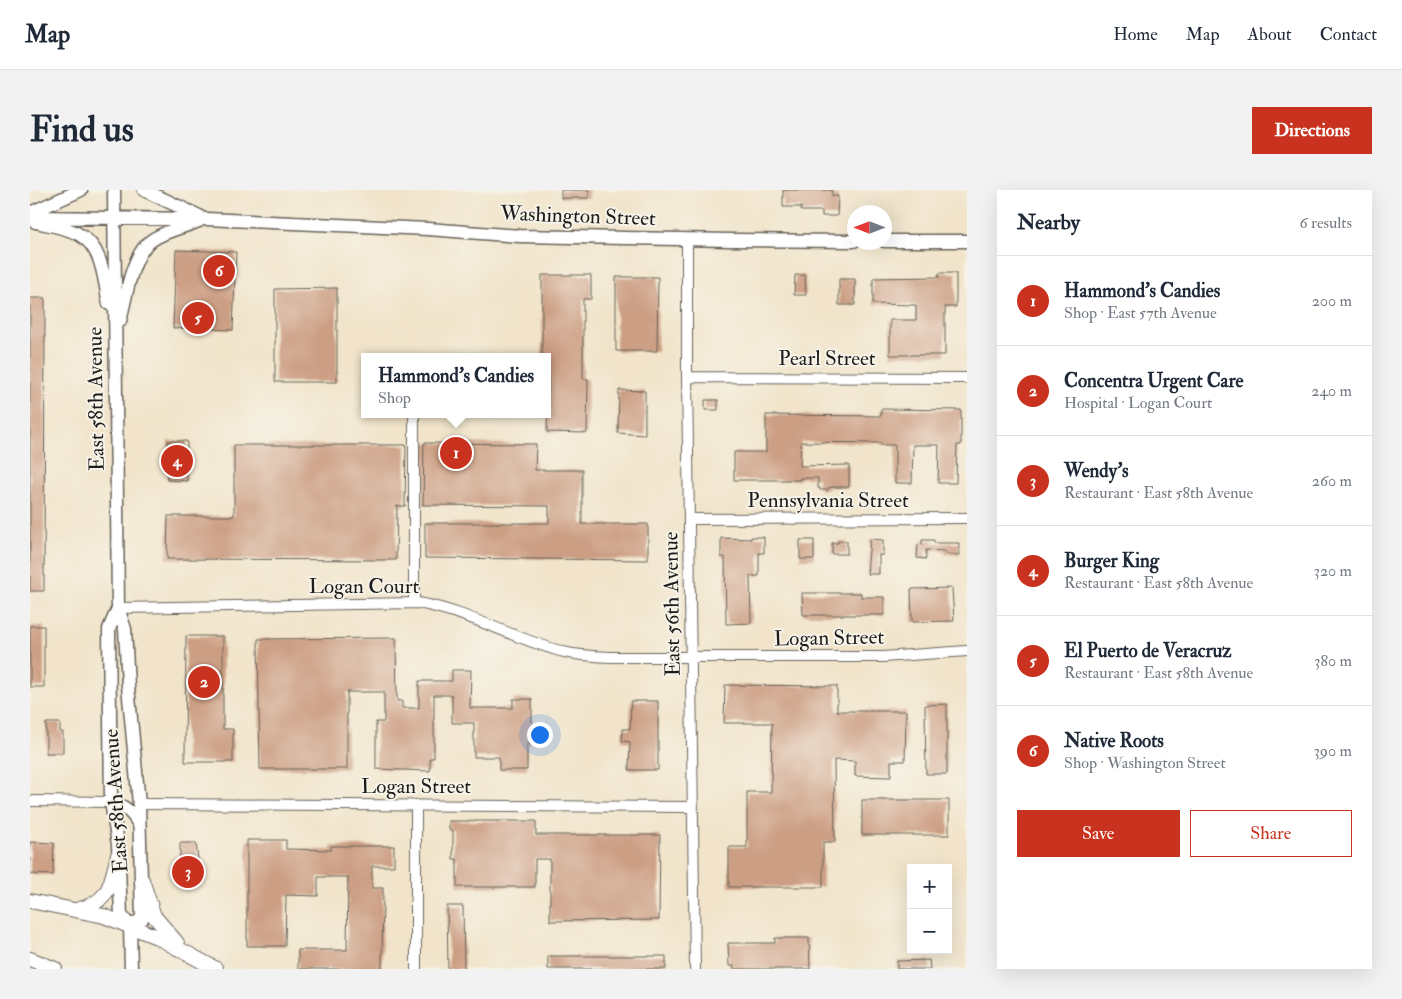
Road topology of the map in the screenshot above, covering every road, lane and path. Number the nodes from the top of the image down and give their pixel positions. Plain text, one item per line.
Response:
1 (81, 190) edge
2 (114, 190) edge
3 (144, 190) edge
4 (30, 213) edge
5 (114, 217) junction
6 (30, 219) edge
7 (206, 219) junction
8 (687, 239) junction
9 (847, 240) edge
10 (892, 241) edge
11 (967, 241) edge
12 (115, 339) junction
13 (687, 376) junction
14 (967, 378) edge
15 (414, 418) dead end
16 (967, 518) edge
17 (689, 520) junction
18 (414, 602) junction
19 (118, 608) junction
20 (967, 651) edge
21 (691, 658) junction
22 (30, 801) edge
23 (111, 802) junction
24 (139, 804) junction
25 (416, 805) junction
26 (693, 807) junction
27 (139, 825) junction
28 (118, 855) junction
29 (142, 880) junction
30 (30, 901) edge
31 (75, 910) junction
32 (130, 926) junction
33 (182, 949) junction
34 (30, 958) edge
35 (55, 969) edge
36 (130, 969) edge
37 (216, 969) edge
38 (416, 969) edge
39 (695, 969) edge

1 - 4 main road
2 - 5 main road, East 58th Avenue
3 - 7 main road
5 - 6 main road, Washington Street
5 - 7 main road, Washington Street
5 - 12 main road, East 58th Avenue
6 - 12 main road
7 - 8 main road, Washington Street
7 - 12 main road
8 - 9 main road, Washington Street
8 - 13 street, East 56th Avenue
10 - 11 main road
12 - 19 main road, East 58th Avenue
13 - 14 street, Pearl Street
13 - 17 street, East 56th Avenue
15 - 18 street
16 - 17 street, Pennsylvania Street
17 - 21 street, East 56th Avenue
18 - 19 street, Logan Court
18 - 21 street, Logan Court
19 - 23 main road, East 58th Avenue
19 - 24 main road, East 58th Avenue
20 - 21 street, Logan Street
21 - 26 street, East 56th Avenue
22 - 23 street
23 - 27 main road
23 - 28 main road, East 58th Avenue
24 - 25 street, Logan Street
24 - 27 main road, East 58th Avenue
25 - 26 street, Logan Street
25 - 38 street
26 - 39 street, East 56th Avenue
27 - 29 main road, East 58th Avenue
28 - 31 highway
28 - 32 main road, East 58th Avenue
29 - 32 main road, East 58th Avenue
29 - 33 highway
30 - 31 highway
31 - 32 highway
32 - 33 highway
32 - 36 main road, East 58th Avenue
33 - 37 highway
34 - 35 highway

